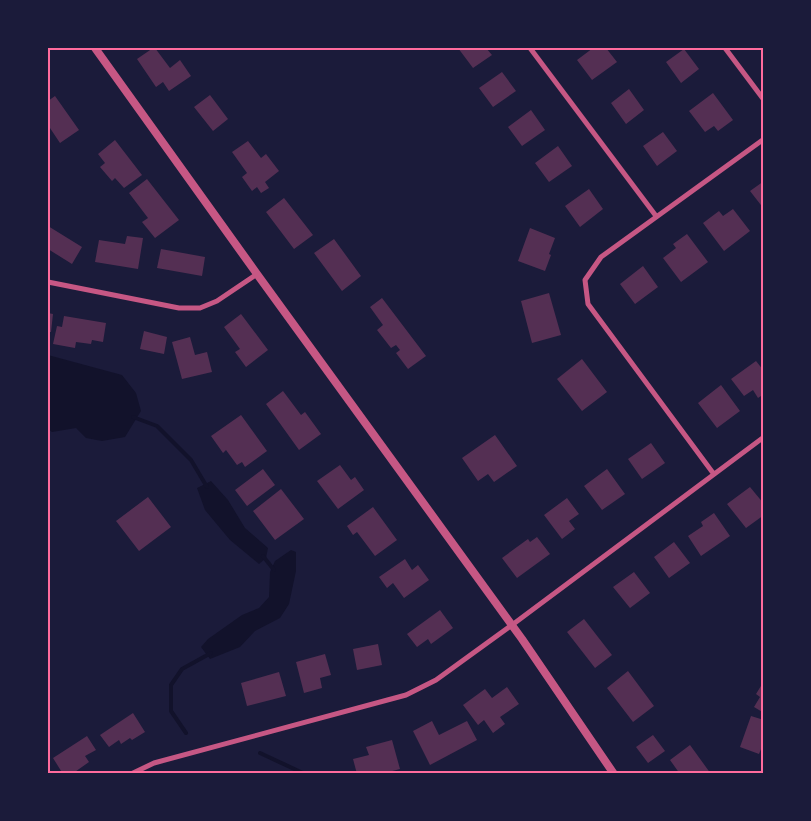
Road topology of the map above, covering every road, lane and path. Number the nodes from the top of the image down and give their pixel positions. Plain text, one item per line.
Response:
1 (95, 48) edge
2 (530, 48) edge
3 (725, 48) edge
4 (764, 100) edge
5 (764, 139) edge
6 (656, 216) junction
7 (257, 274) junction
8 (48, 282) edge
9 (764, 436) edge
10 (713, 474) junction
11 (512, 625) junction
12 (131, 774) edge
13 (614, 774) edge

1 - 7 street
2 - 6 street
3 - 4 street
5 - 6 street
6 - 10 street
7 - 8 street
7 - 11 street
9 - 10 street
10 - 11 street
11 - 12 street
11 - 13 street

